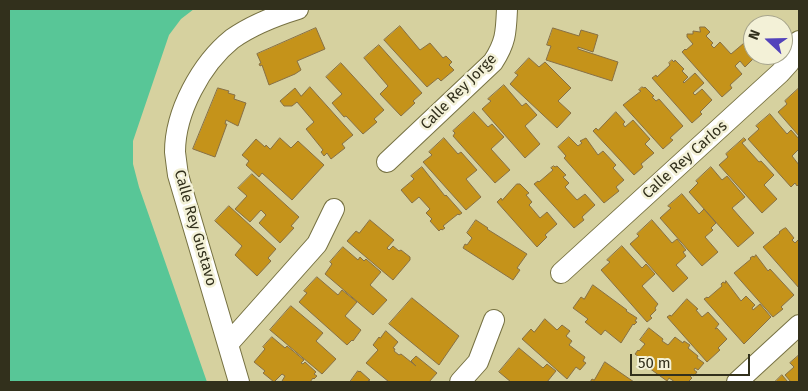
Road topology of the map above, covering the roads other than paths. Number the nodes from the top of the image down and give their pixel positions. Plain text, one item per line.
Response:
1 (298, 9) edge
2 (507, 9) edge
3 (799, 41) edge
4 (387, 162) dead end
5 (334, 209) dead end
6 (561, 273) dead end
7 (494, 320) dead end
8 (799, 326) edge
9 (228, 344) junction
10 (239, 382) edge
11 (460, 382) edge
12 (737, 382) edge

1 - 9 street, Calle Rey Gustavo
2 - 4 street, Calle Rey Jorge
3 - 6 street, Calle Rey Carlos
5 - 9 street
7 - 11 street
8 - 12 street
9 - 10 street, Calle Rey Gustavo

